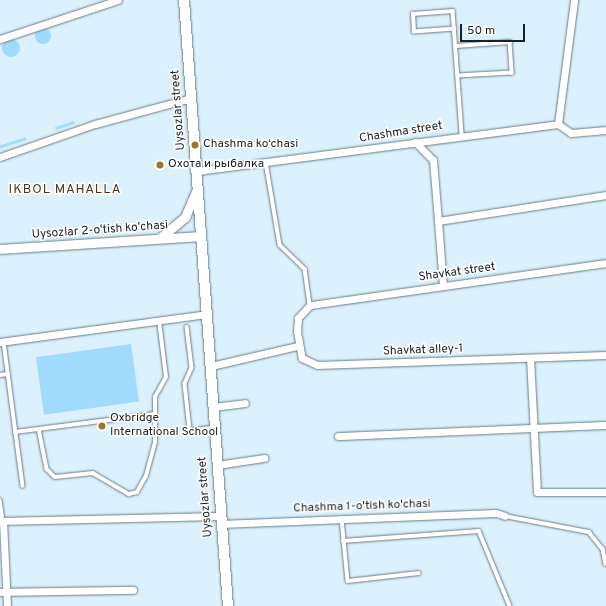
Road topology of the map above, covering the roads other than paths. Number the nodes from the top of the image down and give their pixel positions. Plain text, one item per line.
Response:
1 (118, 0) edge
2 (184, 0) edge
3 (574, 0) edge
4 (455, 29) junction
5 (0, 39) edge
6 (456, 46) junction
7 (458, 76) junction
8 (191, 98) junction
9 (558, 124) junction
10 (606, 130) edge
11 (462, 134) junction
12 (414, 142) junction
13 (0, 157) edge
14 (265, 160) junction
15 (197, 171) junction
16 (198, 186) junction
17 (606, 195) edge
18 (438, 221) junction
19 (201, 236) junction
20 (159, 239) junction
21 (0, 249) edge
22 (606, 263) edge
23 (443, 286) junction
24 (310, 305) junction
25 (208, 314) junction
26 (158, 320) junction
27 (187, 327) dead end
28 (2, 342) edge
29 (297, 346) junction
30 (606, 355) edge
31 (530, 358) junction
32 (211, 366) junction
33 (8, 374) junction
34 (0, 375) edge
35 (245, 403) dead end
36 (213, 407) junction
37 (155, 414) junction
38 (606, 425) edge
39 (533, 427) junction
40 (214, 428) junction
41 (39, 429) junction
42 (16, 432) junction
43 (338, 436) dead end
44 (264, 458) dead end
45 (216, 465) junction
46 (23, 486) dead end
47 (606, 492) edge
48 (0, 500) edge
49 (505, 516) joint
50 (342, 518) junction
51 (220, 520) junction
52 (1, 521) edge
53 (343, 541) junction
54 (606, 564) edge
55 (419, 573) dead end
56 (133, 590) dead end
57 (3, 592) edge
58 (7, 606) edge
59 (228, 606) edge
60 (510, 606) edge

1 - 5 street
2 - 8 main road, Uysozlar street
3 - 9 street
4 - 4 lane
4 - 6 lane
6 - 7 lane
6 - 7 lane
7 - 11 lane
8 - 13 street
8 - 15 main road, Uysozlar street
9 - 10 street
9 - 11 street, Chashma street
11 - 12 street, Chashma street
12 - 14 street, Chashma street
12 - 18 street
14 - 15 street, Chashma street
14 - 24 lane
15 - 16 main road, Uysozlar street
16 - 19 main road, Uysozlar street
16 - 20 street
17 - 18 street
18 - 23 street
19 - 20 street, Uysozlar 2-o'tish ko'chasi
19 - 25 main road, Uysozlar street
20 - 21 street, Uysozlar 2-o'tish ko'chasi
22 - 23 street, Shavkat street
23 - 24 street, Shavkat street
24 - 29 street
25 - 26 street
25 - 32 main road, Uysozlar street
26 - 28 street
26 - 37 lane
27 - 40 lane
28 - 33 lane
29 - 31 street, Shavkat alley-1
29 - 32 street
30 - 31 street, Shavkat alley-1
31 - 39 street
32 - 36 main road, Uysozlar street
33 - 34 lane
33 - 42 lane
35 - 36 street
36 - 40 main road, Uysozlar street
37 - 41 lane
37 - 41 lane
38 - 39 street
39 - 43 street
39 - 47 street
40 - 45 main road, Uysozlar street
41 - 42 lane
42 - 46 lane
44 - 45 street
45 - 51 main road, Uysozlar street
48 - 52 lane
49 - 50 street, Chashma 1-o'tish ko'chasi
49 - 54 lane
50 - 51 street, Chashma 1-o'tish ko'chasi
50 - 53 lane
51 - 52 street, Chashma 1-o'tish ko'chasi
51 - 59 main road, Uysozlar street
52 - 57 street
53 - 55 lane
53 - 60 lane
56 - 57 street
57 - 58 street

